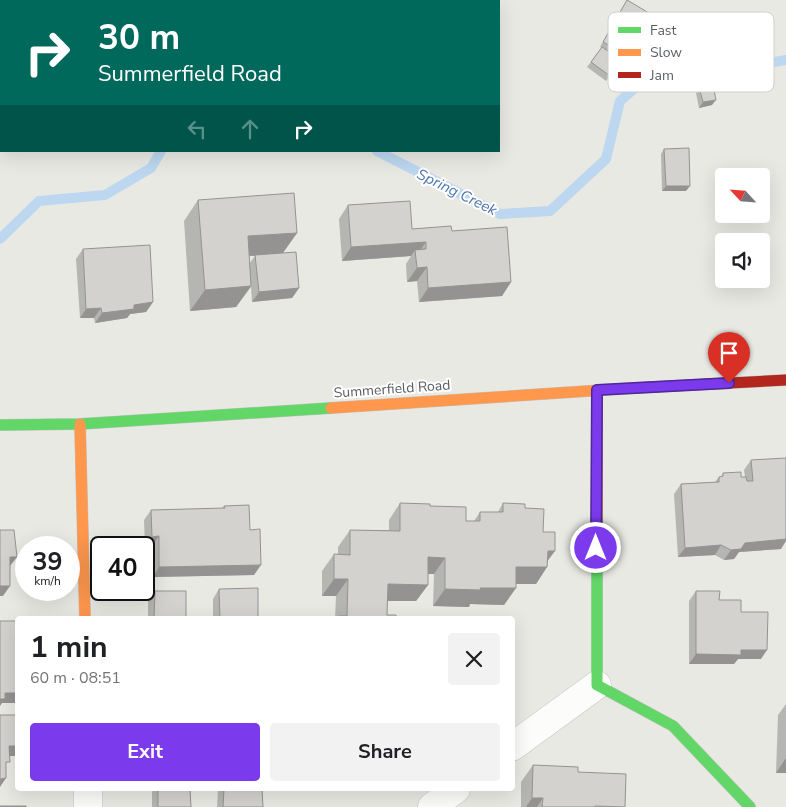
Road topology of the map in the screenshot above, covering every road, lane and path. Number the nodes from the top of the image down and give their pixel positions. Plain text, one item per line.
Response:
1 (786, 380) edge
2 (597, 390) junction
3 (80, 424) junction
4 (0, 425) edge
5 (85, 616) edge
6 (596, 685) junction
7 (515, 745) edge
8 (88, 791) edge
9 (453, 791) edge
10 (88, 807) edge
11 (432, 807) edge
12 (750, 807) edge

1 - 2 street, Summerfield Road
2 - 3 street, Summerfield Road
2 - 6 street
3 - 4 street, Summerfield Road
3 - 5 street
6 - 7 street
6 - 12 street
8 - 10 street
9 - 11 street

